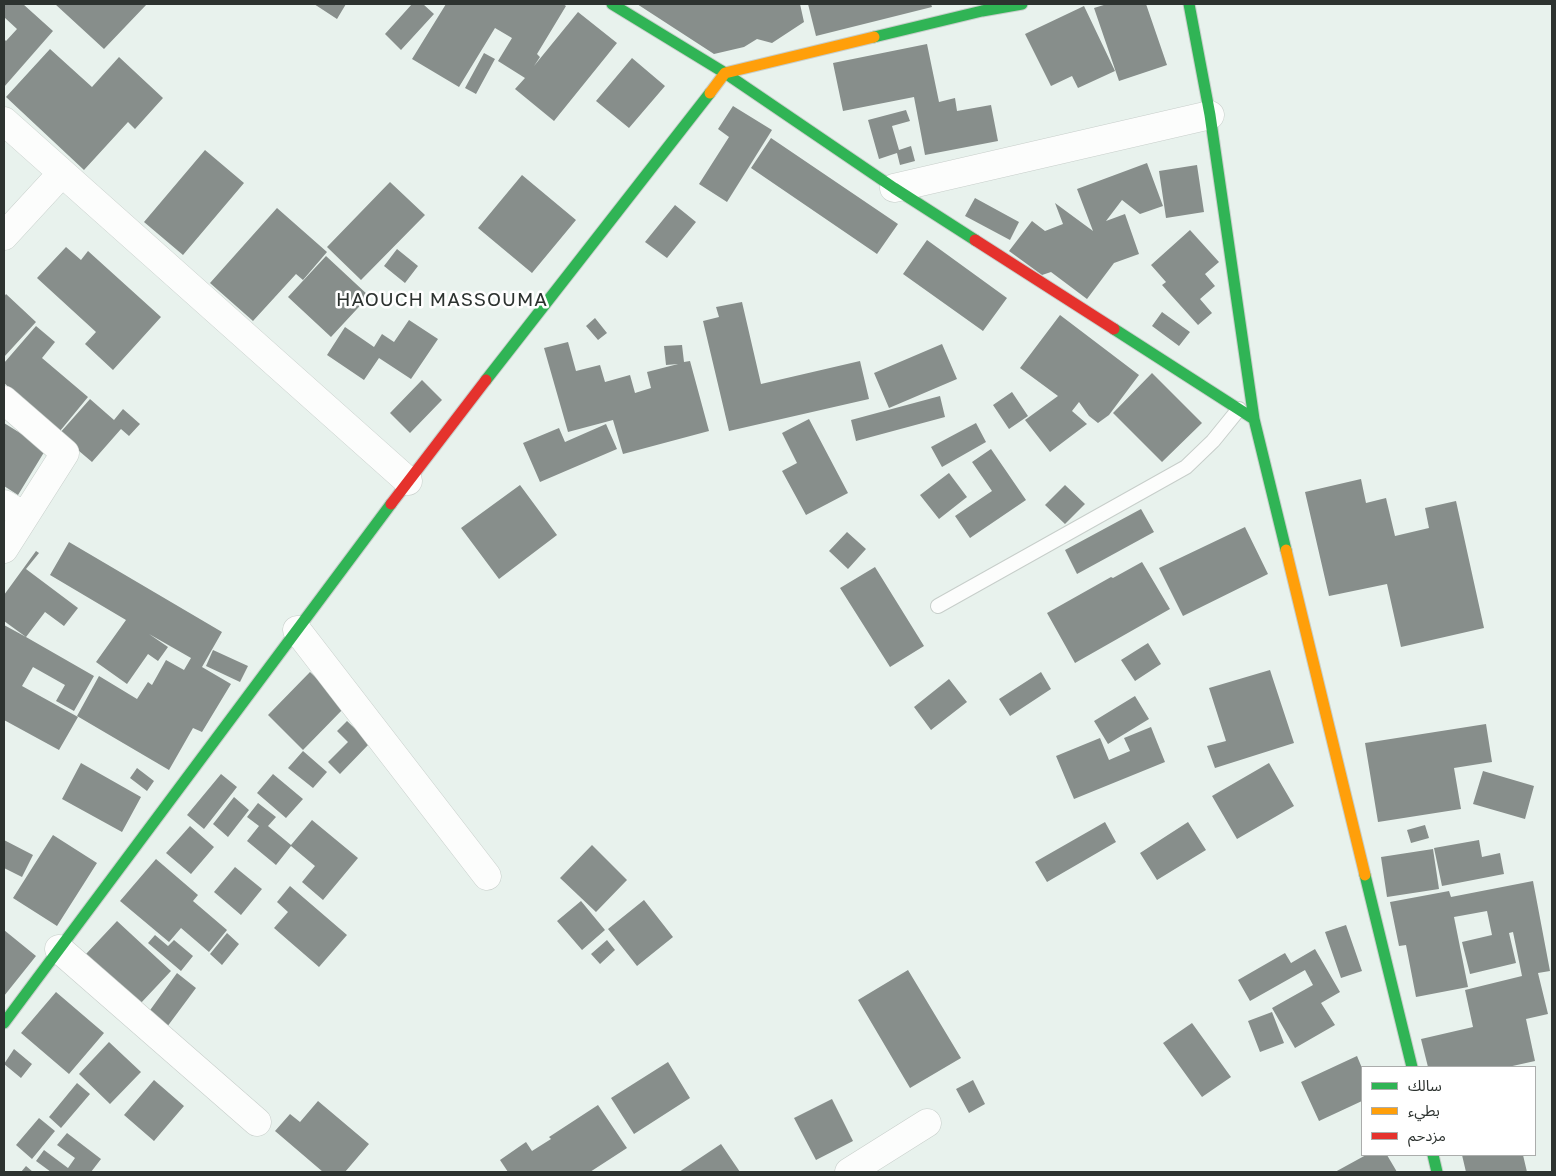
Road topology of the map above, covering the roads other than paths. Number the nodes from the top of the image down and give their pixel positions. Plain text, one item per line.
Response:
1 (612, 4) edge
2 (1022, 4) edge
3 (1189, 4) edge
4 (725, 73) junction
5 (1210, 114) junction
6 (4, 121) edge
7 (62, 173) junction
8 (894, 188) junction
9 (4, 236) edge
10 (4, 400) edge
11 (1239, 409) junction
12 (1254, 419) junction
13 (408, 481) junction
14 (14, 510) edge
15 (4, 549) edge
16 (938, 606) dead end
17 (297, 630) junction
18 (488, 876) dead end
19 (59, 949) junction
20 (4, 1024) edge
21 (1412, 1066) edge
22 (256, 1122) dead end
23 (927, 1123) dead end
24 (1433, 1156) edge
25 (849, 1172) edge
26 (1437, 1172) edge

1 - 4 street
2 - 4 street
3 - 5 street
4 - 8 street
4 - 13 street
5 - 8 street
5 - 12 street
6 - 7 street
7 - 9 street
7 - 13 street
8 - 11 street
10 - 14 street
11 - 12 street
11 - 16 lane
12 - 21 street
13 - 17 street
14 - 15 street
17 - 18 street
17 - 19 street
19 - 20 street
19 - 22 street
23 - 25 street
24 - 26 street

